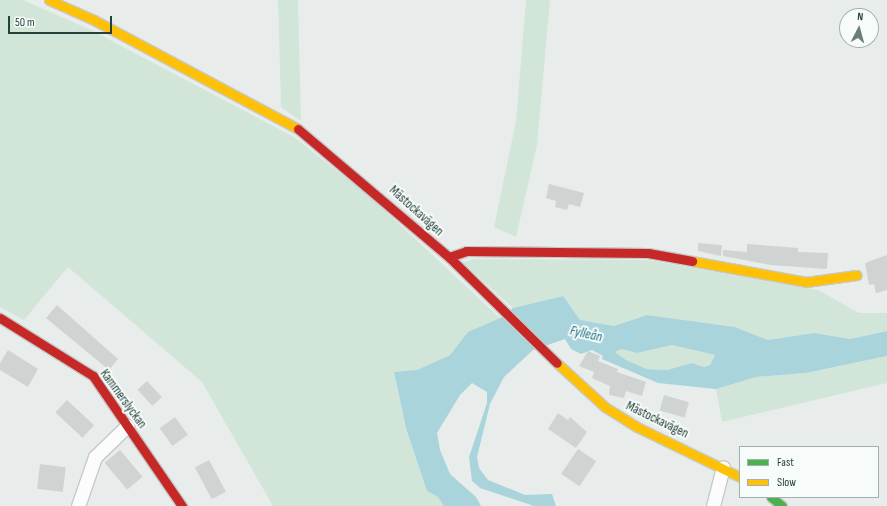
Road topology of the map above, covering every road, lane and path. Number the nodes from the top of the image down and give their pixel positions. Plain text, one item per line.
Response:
1 (49, 0) edge
2 (449, 257) junction
3 (857, 275) dead end
4 (0, 318) edge
5 (127, 426) junction
6 (723, 467) junction
7 (739, 476) edge
8 (773, 498) edge
9 (78, 506) edge
10 (182, 506) edge
11 (713, 506) edge
12 (782, 506) edge

1 - 2 street, Mästockavägen
2 - 3 street
2 - 6 street, Mästockavägen
4 - 5 street, Kammerslyckan
5 - 9 street
5 - 10 street, Kammerslyckan
6 - 7 street, Mästockavägen
6 - 11 street
8 - 12 street

